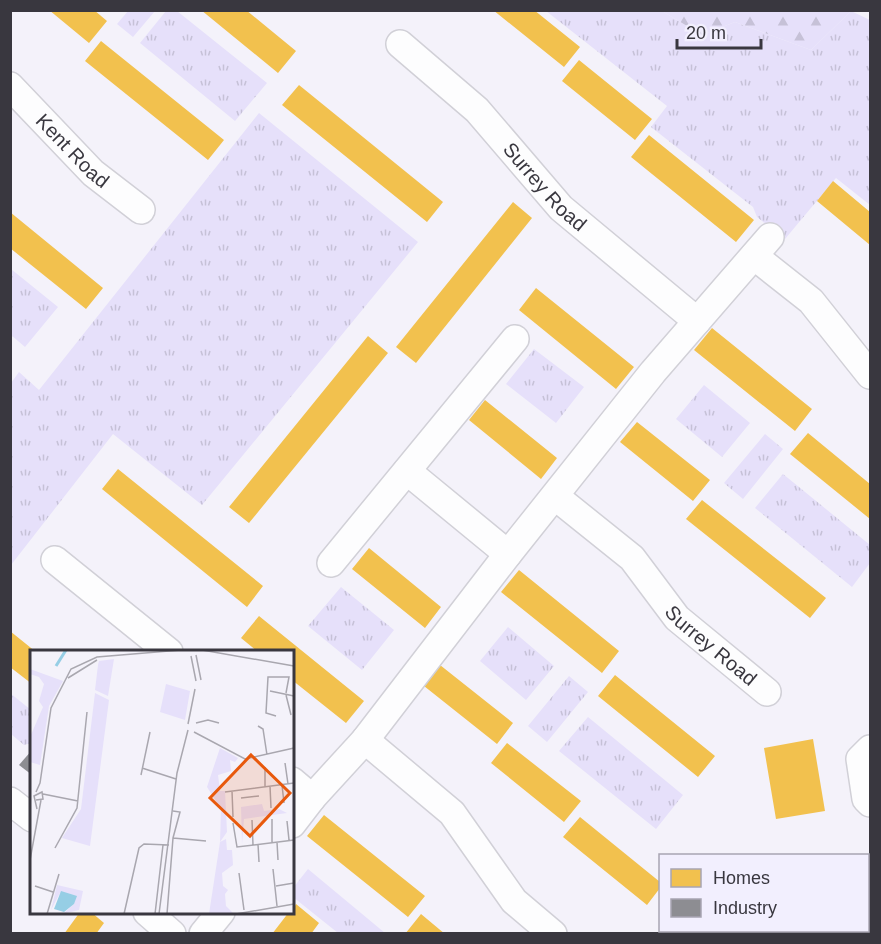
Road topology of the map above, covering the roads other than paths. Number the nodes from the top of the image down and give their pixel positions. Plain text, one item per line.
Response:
1 (400, 44) dead end
2 (10, 86) edge
3 (141, 210) dead end
4 (697, 321) junction
5 (515, 339) dead end
6 (870, 375) edge
7 (407, 471) junction
8 (556, 496) junction
9 (508, 554) junction
10 (55, 560) dead end
11 (331, 562) dead end
12 (169, 650) edge
13 (766, 692) dead end
14 (365, 740) junction
15 (870, 749) edge
16 (302, 790) edge
17 (10, 801) edge
18 (870, 803) edge
19 (30, 816) edge
20 (294, 817) edge
21 (149, 914) edge
22 (219, 914) edge
23 (172, 933) edge
24 (203, 933) edge
25 (553, 933) edge

1 - 4 street, Surrey Road
2 - 3 street, Kent Road
4 - 6 street
4 - 8 street
5 - 7 street
7 - 9 street
7 - 11 street
8 - 9 street
8 - 13 street, Surrey Road
9 - 14 street
10 - 12 street
14 - 16 street
14 - 25 street
15 - 18 street
16 - 20 street
17 - 19 street
21 - 23 street
22 - 24 street

